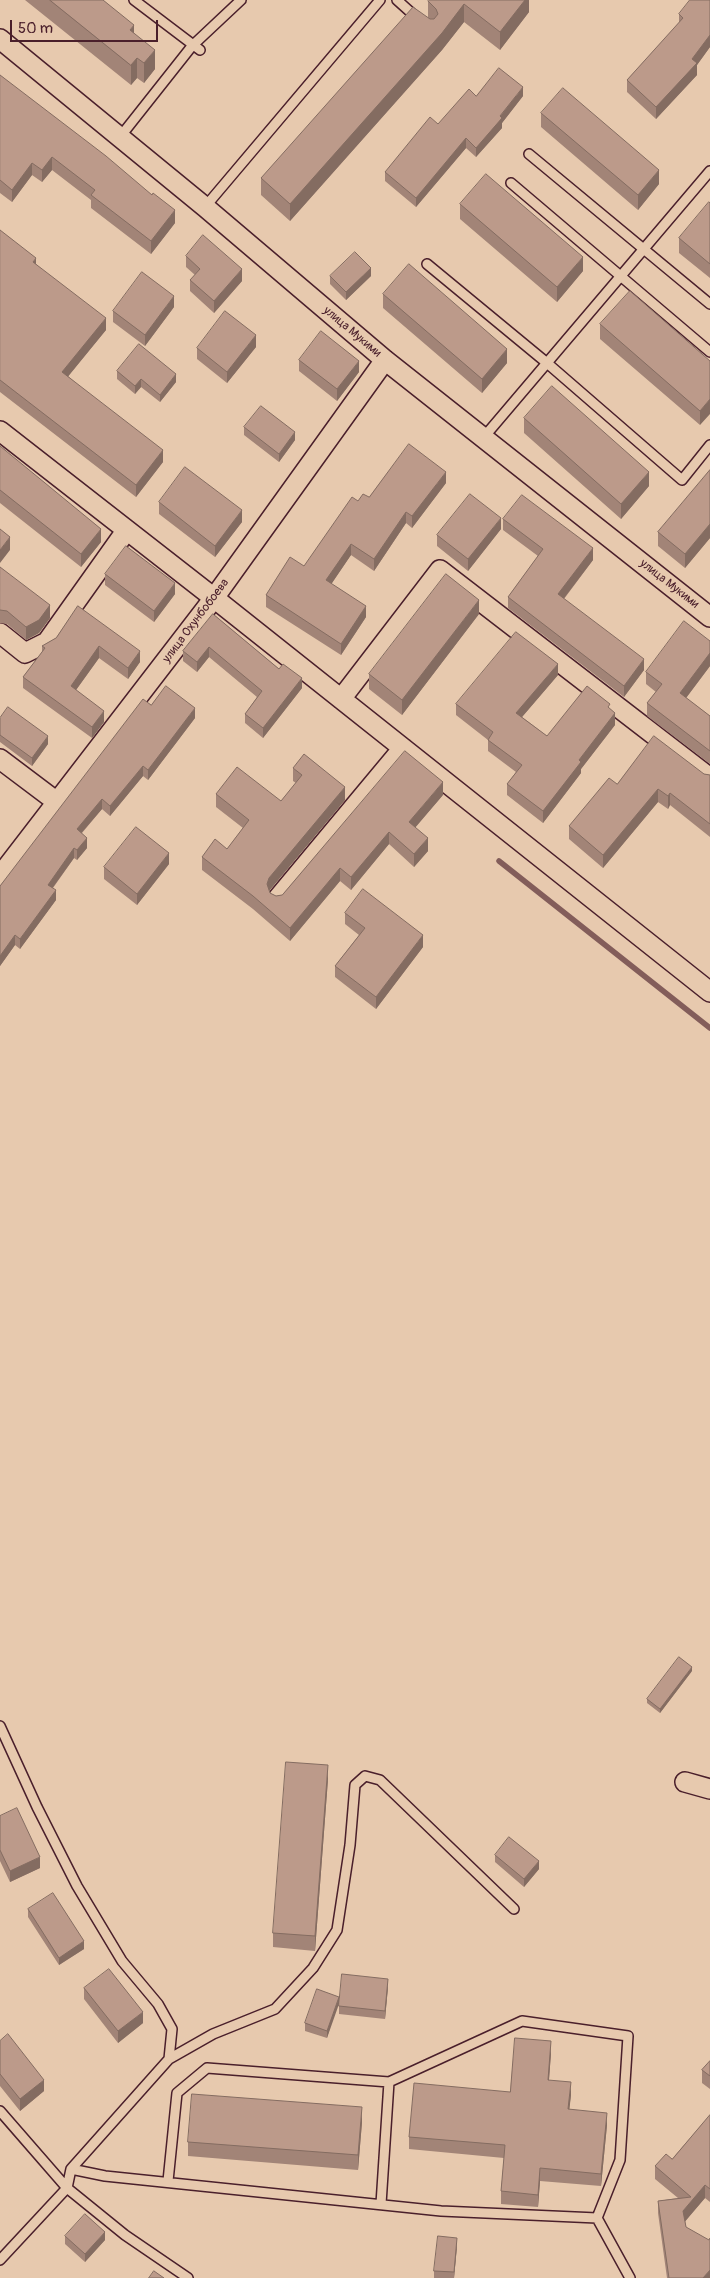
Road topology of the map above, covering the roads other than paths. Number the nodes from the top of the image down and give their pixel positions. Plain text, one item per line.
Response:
1 (134, 0) edge
2 (241, 0) edge
3 (380, 0) edge
4 (397, 0) edge
5 (425, 25) edge
6 (0, 39) edge
7 (196, 48) junction
8 (120, 138) junction
9 (529, 154) dead end
10 (710, 171) edge
11 (511, 182) dead end
12 (205, 208) junction
13 (643, 250) junction
14 (427, 264) dead end
15 (621, 276) junction
16 (710, 304) edge
17 (710, 352) edge
18 (385, 360) junction
19 (548, 363) junction
20 (0, 431) edge
21 (484, 437) junction
22 (710, 445) edge
23 (126, 531) junction
24 (214, 598) junction
25 (708, 611) edge
26 (0, 633) edge
27 (341, 699) junction
28 (403, 748) junction
29 (0, 759) edge
30 (710, 778) edge
31 (57, 802) junction
32 (0, 876) edge
33 (278, 898) edge
34 (710, 992) edge
35 (0, 1726) edge
36 (685, 1782) dead end
37 (710, 1789) edge
38 (514, 1909) dead end
39 (169, 2059) junction
40 (389, 2082) junction
41 (0, 2111) edge
42 (71, 2169) junction
43 (168, 2181) junction
44 (67, 2188) junction
45 (381, 2204) junction
46 (597, 2218) junction
47 (0, 2260) edge
48 (188, 2278) edge
49 (630, 2278) edge

1 - 7 lane
2 - 7 lane
3 - 12 lane
4 - 5 lane
6 - 8 street, улица Мукими
7 - 8 lane
8 - 12 street, улица Мукими
9 - 13 lane
10 - 13 lane
11 - 15 lane
12 - 18 street, улица Мукими
13 - 15 lane
13 - 16 lane
14 - 19 lane
15 - 17 lane
15 - 19 lane
18 - 21 street, улица Мукими
18 - 24 street, улица Охунбобоева
19 - 21 lane
19 - 22 lane
20 - 23 street
21 - 25 street, улица Мукими
23 - 24 street
23 - 26 street
24 - 27 street
24 - 31 street, улица Охунбобоева
27 - 28 street
27 - 30 street
28 - 33 street
28 - 34 street
29 - 31 street
31 - 32 street, улица Охунбобоева
35 - 39 lane
36 - 37 street
38 - 39 lane
39 - 42 lane
40 - 43 lane
40 - 45 lane
40 - 46 lane
41 - 44 lane
42 - 43 lane
42 - 44 lane
43 - 45 lane
44 - 47 lane
44 - 48 lane
45 - 46 lane
46 - 49 lane

